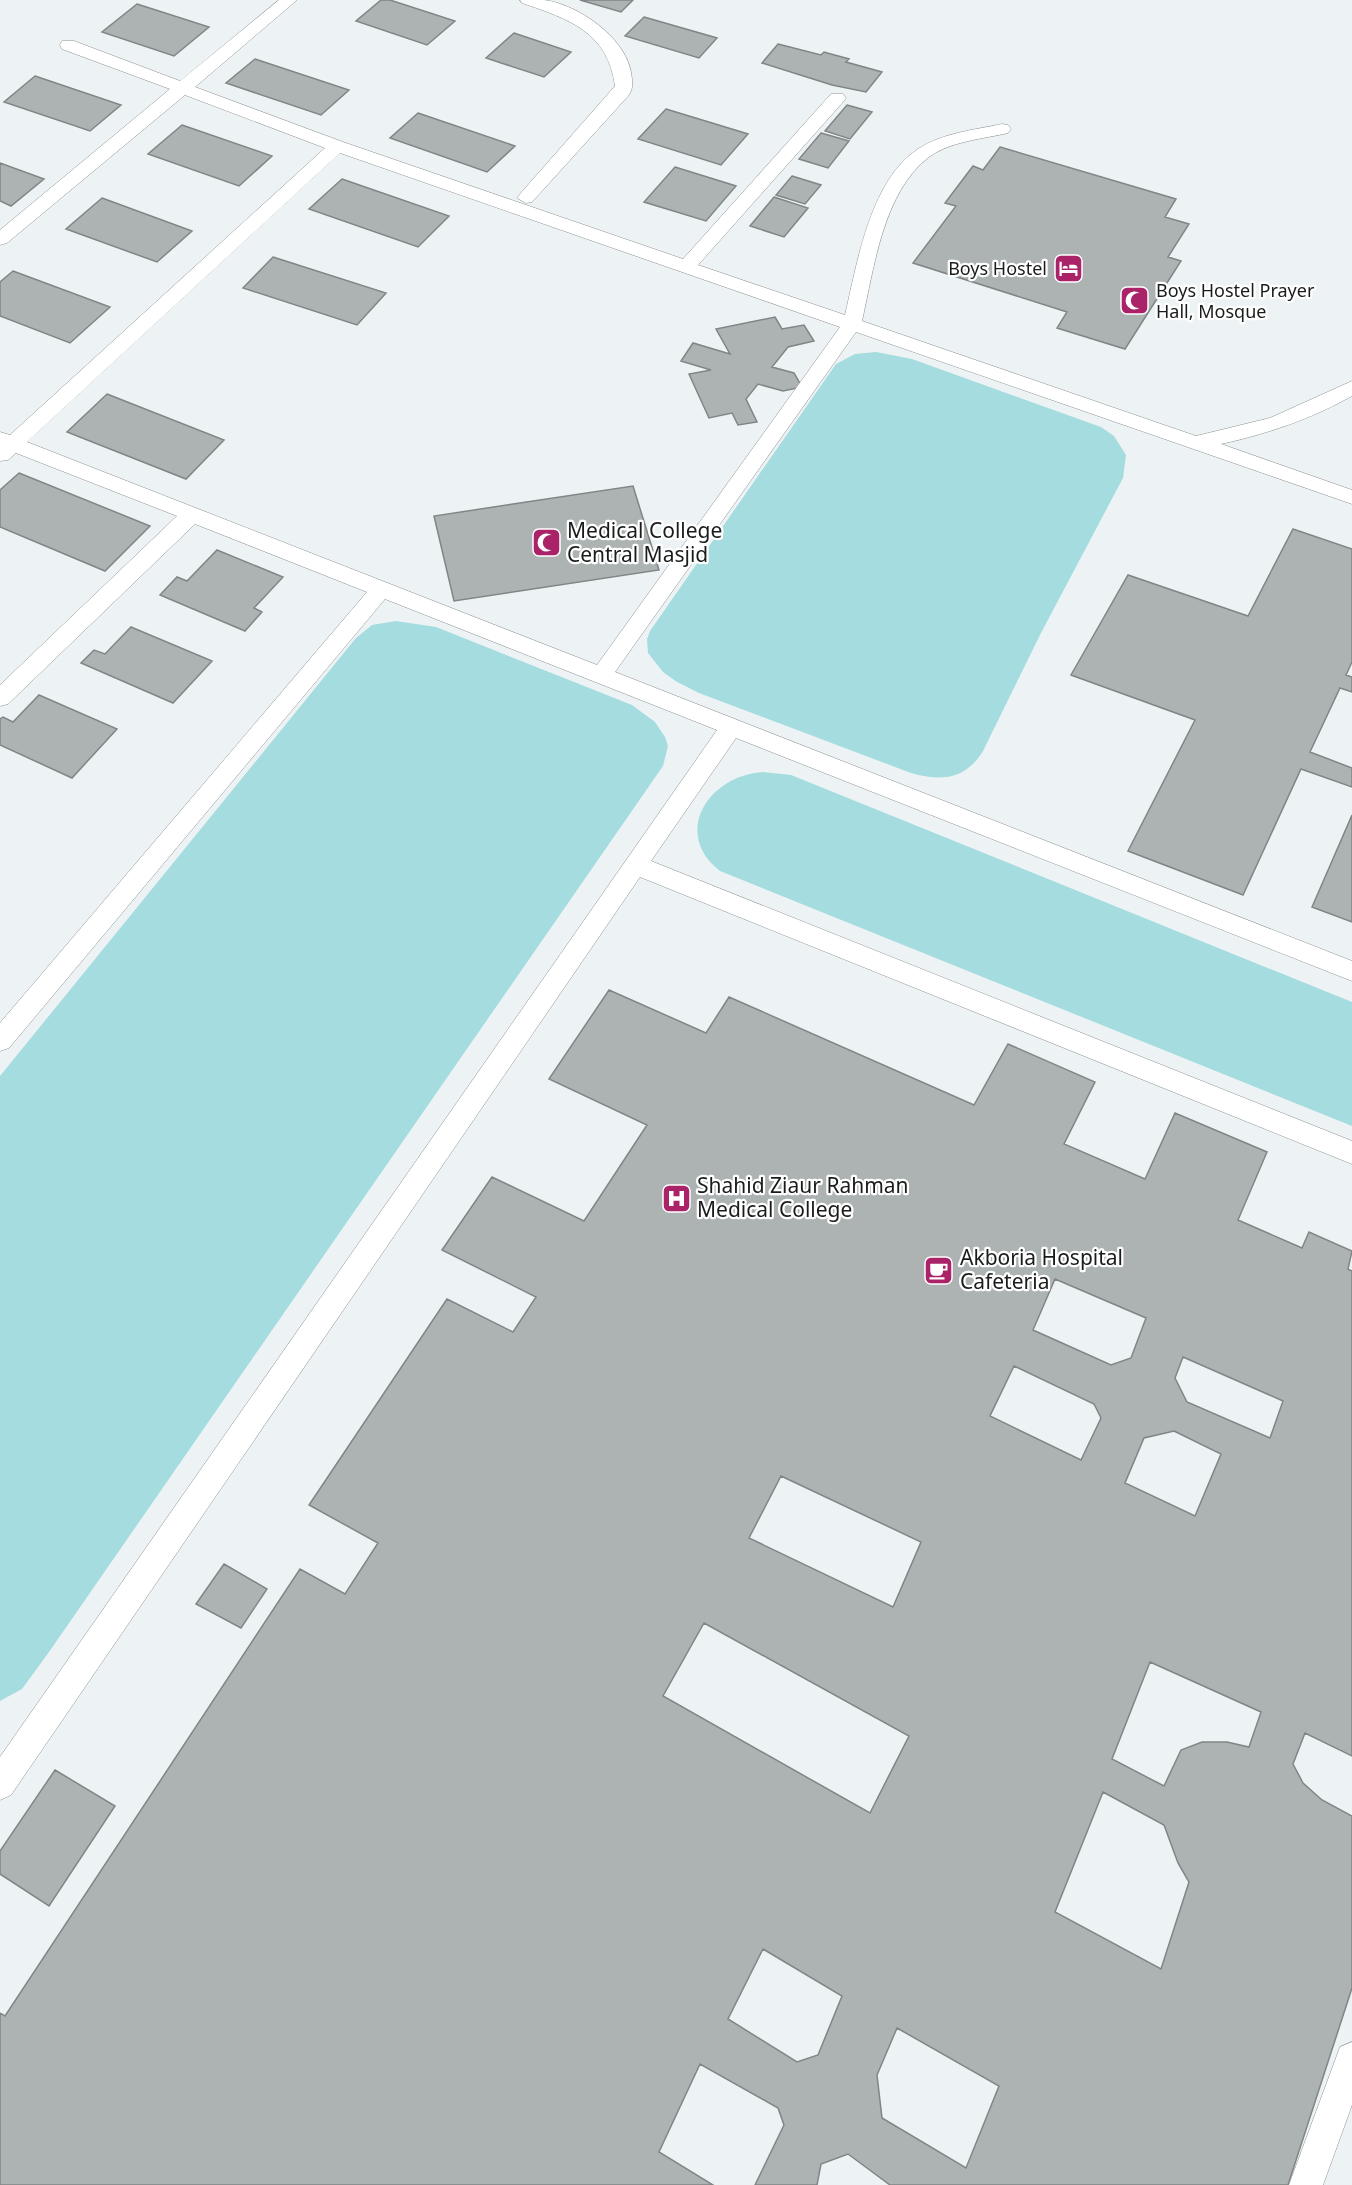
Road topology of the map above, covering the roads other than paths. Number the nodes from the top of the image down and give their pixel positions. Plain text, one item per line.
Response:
1 (289, 0) edge
2 (528, 0) edge
3 (68, 45) dead end
4 (181, 89) junction
5 (837, 98) dead end
6 (1002, 129) dead end
7 (337, 147) junction
8 (525, 198) dead end
9 (0, 239) edge
10 (686, 267) junction
11 (852, 324) junction
12 (1352, 387) edge
13 (1194, 442) junction
14 (4, 446) edge
15 (1352, 497) edge
16 (191, 515) junction
17 (381, 589) junction
18 (601, 676) junction
19 (0, 698) edge
20 (731, 727) junction
21 (636, 865) junction
22 (1352, 971) edge
23 (0, 1041) edge
24 (1352, 1153) edge
25 (0, 1784) edge
26 (1352, 2059) edge
27 (1306, 2185) edge

1 - 4 lane
2 - 8 lane
3 - 4 lane
4 - 7 lane
4 - 9 lane
5 - 10 lane
6 - 11 lane
7 - 10 lane
7 - 14 lane
10 - 11 lane
11 - 13 lane
11 - 18 lane
12 - 13 lane
13 - 15 lane
14 - 16 lane
16 - 17 lane
16 - 19 lane
17 - 18 lane
17 - 23 lane
18 - 20 lane
20 - 21 lane
20 - 22 lane
21 - 24 lane
21 - 25 lane
26 - 27 lane

